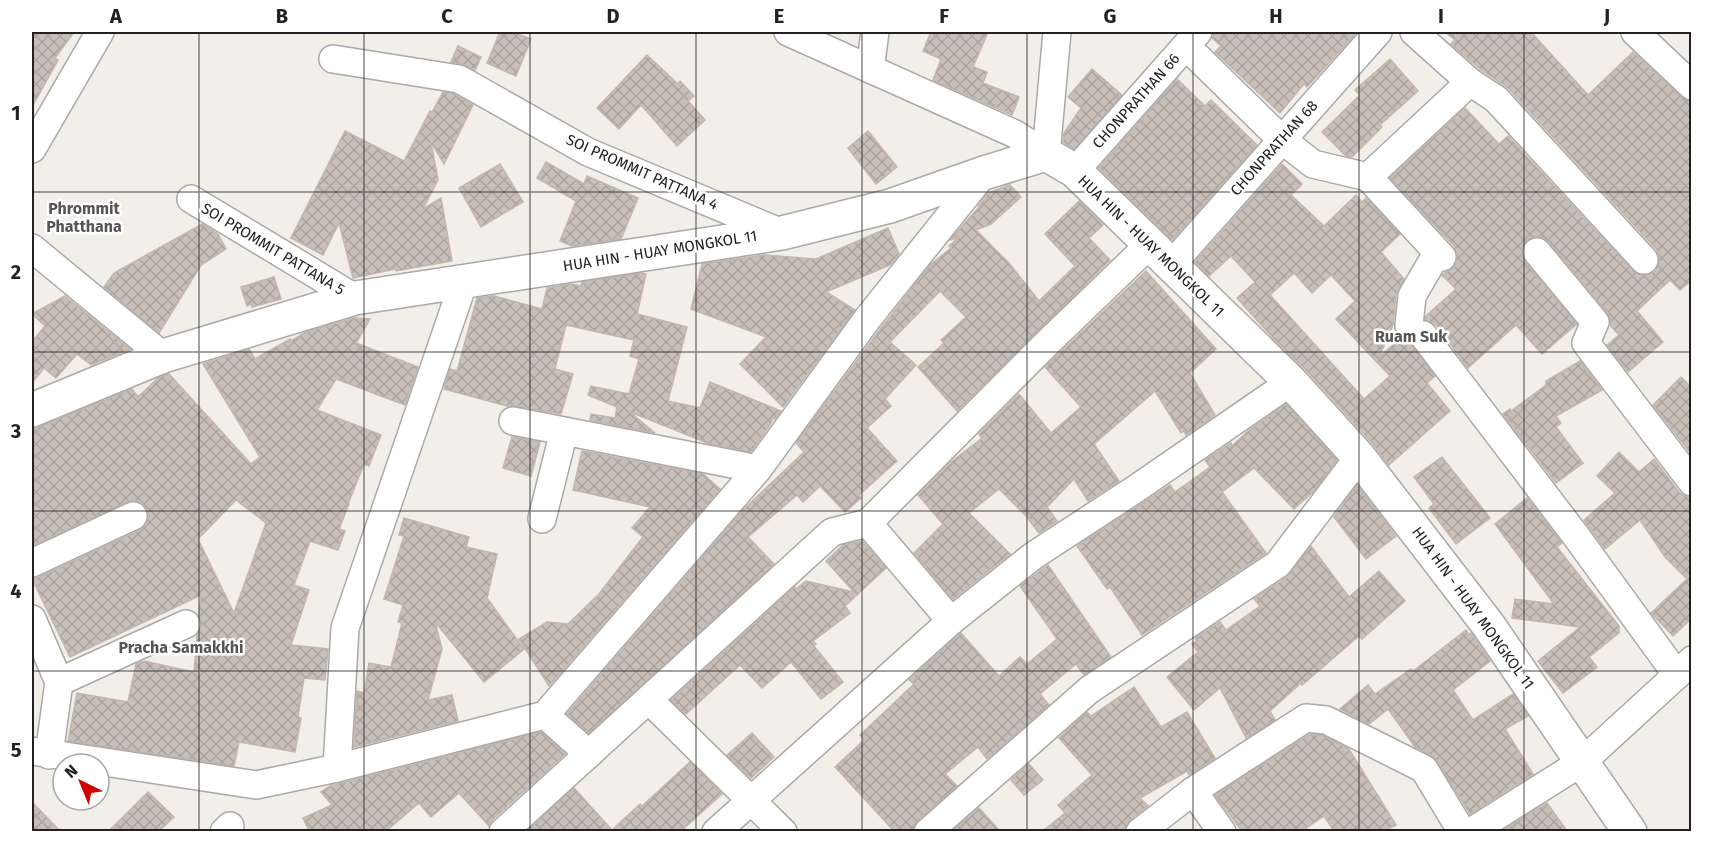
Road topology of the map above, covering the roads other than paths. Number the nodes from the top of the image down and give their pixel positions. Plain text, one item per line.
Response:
1 (100, 32) edge
2 (788, 32) edge
3 (875, 32) edge
4 (1057, 32) edge
5 (1378, 32) edge
6 (1414, 32) edge
7 (1635, 32) edge
8 (1192, 39) edge
9 (333, 59) dead end
10 (870, 69) junction
11 (1470, 82) junction
12 (1692, 86) edge
13 (1281, 139) junction
14 (32, 148) edge
15 (1046, 154) junction
16 (1074, 171) junction
17 (984, 173) junction
18 (1368, 177) junction
19 (191, 199) dead end
20 (782, 233) junction
21 (32, 248) edge
22 (1537, 252) dead end
23 (1160, 255) junction
24 (1644, 260) dead end
25 (464, 281) junction
26 (355, 298) junction
27 (163, 356) junction
28 (1291, 382) junction
29 (32, 410) edge
30 (513, 421) dead end
31 (564, 431) junction
32 (1359, 457) junction
33 (758, 469) junction
34 (1692, 482) edge
35 (133, 516) dead end
36 (542, 519) dead end
37 (868, 523) junction
38 (32, 563) edge
39 (32, 618) edge
40 (951, 621) junction
41 (186, 624) dead end
42 (1684, 668) edge
43 (59, 682) junction
44 (648, 700) junction
45 (545, 715) junction
46 (40, 753) edge
47 (589, 754) junction
48 (1582, 762) junction
49 (337, 768) junction
50 (1193, 791) junction
51 (751, 800) junction
52 (503, 831) edge
53 (716, 831) edge
54 (783, 831) edge
55 (928, 831) edge
56 (1140, 831) edge
57 (1222, 831) edge
58 (1462, 831) edge
59 (1471, 831) edge
60 (1630, 831) edge

1 - 14 street
2 - 10 street
3 - 10 street
4 - 15 street
5 - 13 street, CHONPRATHAN 68
6 - 11 street
7 - 12 street
8 - 13 street
8 - 16 street, CHONPRATHAN 66
9 - 20 street, SOI PROMMIT PATTANA 4
10 - 15 street
11 - 18 street
11 - 24 street
13 - 18 street
13 - 23 street, CHONPRATHAN 68
15 - 16 street, HUA HIN - HUAY MONGKOL 11
15 - 17 street, HUA HIN - HUAY MONGKOL 11
16 - 23 street, HUA HIN - HUAY MONGKOL 11
17 - 20 street, HUA HIN - HUAY MONGKOL 11
17 - 33 street
18 - 42 street
19 - 26 street, SOI PROMMIT PATTANA 5
20 - 25 street, HUA HIN - HUAY MONGKOL 11
21 - 27 street
22 - 34 street
23 - 28 street, HUA HIN - HUAY MONGKOL 11
23 - 37 street, CHONPRATHAN 68
25 - 26 street, HUA HIN - HUAY MONGKOL 11
25 - 49 street
26 - 27 street, HUA HIN - HUAY MONGKOL 11
27 - 29 street, HUA HIN - HUAY MONGKOL 11
28 - 32 street, HUA HIN - HUAY MONGKOL 11
28 - 40 street
30 - 31 street
31 - 33 street
31 - 36 street
32 - 48 street, HUA HIN - HUAY MONGKOL 11
32 - 55 street
33 - 45 street
35 - 38 street
37 - 40 street
37 - 44 street
39 - 43 street
40 - 51 street
41 - 43 street
42 - 48 street
43 - 46 street
44 - 47 street
44 - 51 street
45 - 47 street
45 - 49 street
46 - 49 street
47 - 52 street
48 - 59 street
48 - 60 street, HUA HIN - HUAY MONGKOL 11
50 - 56 street
50 - 57 street
50 - 58 street
51 - 53 street
51 - 54 street

